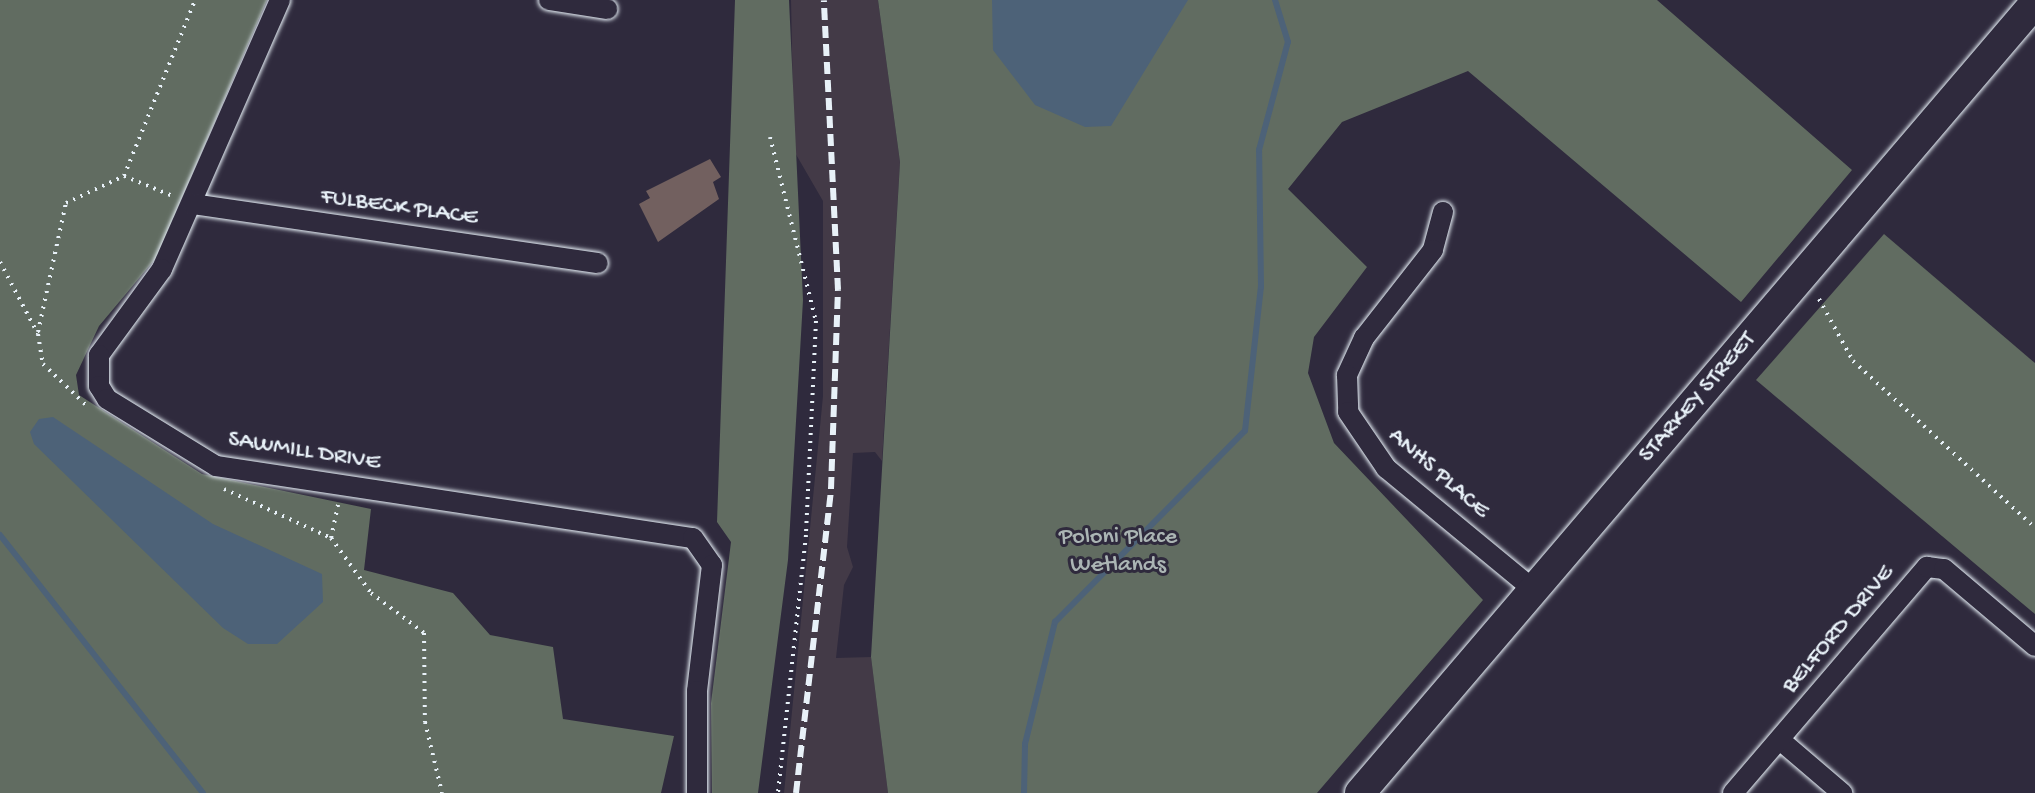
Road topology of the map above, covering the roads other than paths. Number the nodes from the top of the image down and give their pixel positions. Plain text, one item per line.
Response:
1 (280, 0) edge
2 (549, 0) edge
3 (2035, 3) edge
4 (607, 9) dead end
5 (193, 204) junction
6 (1443, 212) dead end
7 (598, 263) dead end
8 (1534, 590) junction
9 (2035, 646) edge
10 (1780, 740) junction
11 (697, 793) edge
12 (1360, 793) edge
13 (1733, 793) edge
14 (1842, 793) edge

1 - 5 street, SAWMILL DRIVE
2 - 4 street
3 - 8 street, STARKEY STREET
5 - 7 street, FULBECK PLACE
5 - 11 street, SAWMILL DRIVE
6 - 8 street, ANHS PLACE
8 - 12 street, STARKEY STREET
9 - 10 street, BELFORD DRIVE
10 - 13 street, BELFORD DRIVE
10 - 14 street

